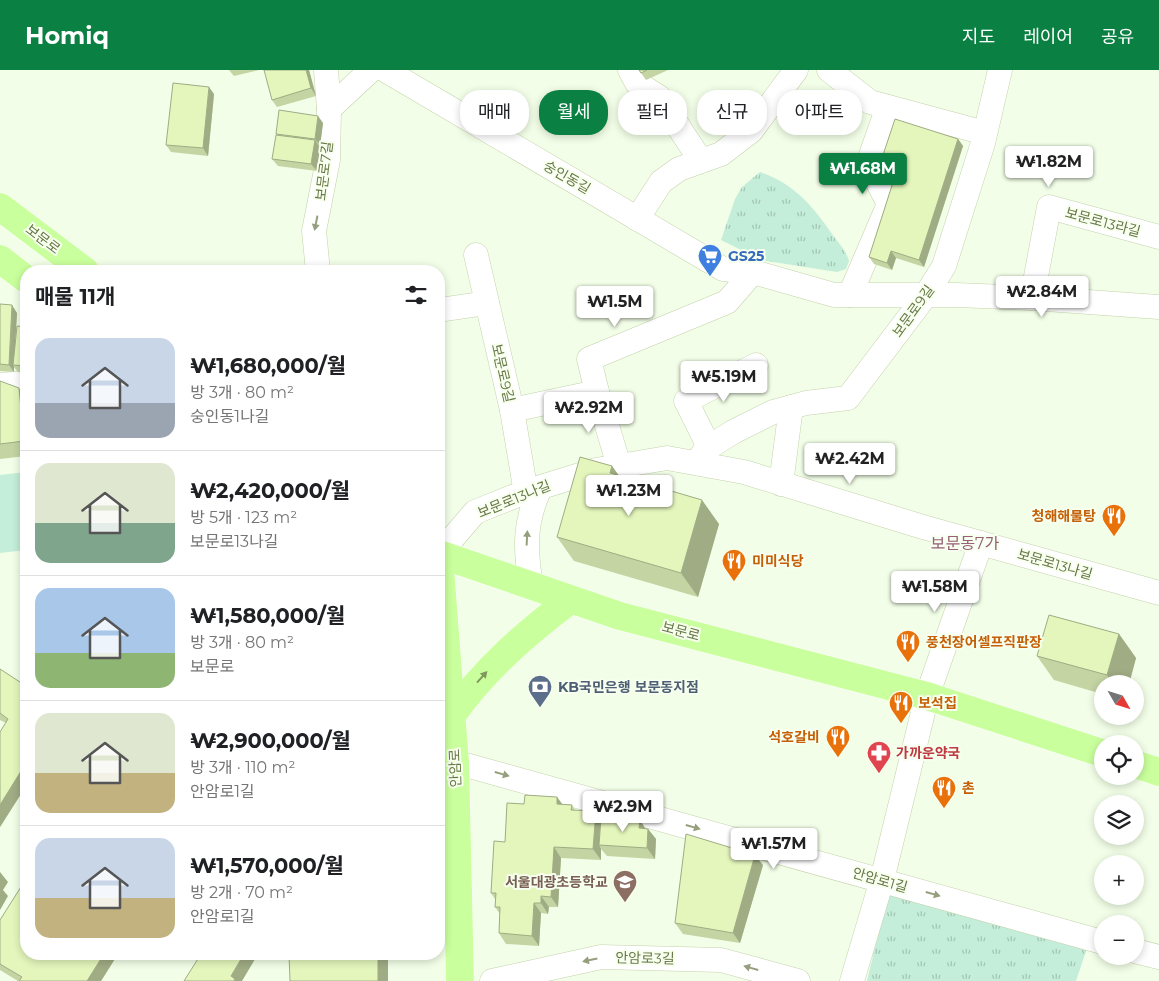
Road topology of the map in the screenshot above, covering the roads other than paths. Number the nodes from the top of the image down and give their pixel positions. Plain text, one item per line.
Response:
1 (326, 70) edge
2 (371, 70) edge
3 (385, 70) edge
4 (630, 70) edge
5 (796, 70) edge
6 (829, 70) edge
7 (1000, 70) edge
8 (888, 107) junction
9 (329, 109) junction
10 (985, 133) junction
11 (701, 161) junction
12 (0, 207) edge
13 (637, 218) junction
14 (1159, 237) edge
15 (476, 255) dead end
16 (0, 259) edge
17 (78, 265) edge
18 (317, 265) edge
19 (753, 272) junction
20 (20, 274) edge
21 (850, 295) junction
22 (926, 295) junction
23 (1032, 298) junction
24 (487, 303) junction
25 (1159, 307) edge
26 (445, 309) edge
27 (756, 365) dead end
28 (20, 383) edge
29 (0, 385) edge
30 (597, 392) junction
31 (791, 407) junction
32 (512, 410) junction
33 (703, 455) junction
34 (619, 466) junction
35 (781, 484) junction
36 (532, 490) junction
37 (981, 543) junction
38 (445, 548) edge
39 (445, 557) edge
40 (531, 586) junction
41 (1158, 588) edge
42 (570, 600) junction
43 (445, 629) edge
44 (926, 696) junction
45 (452, 716) junction
46 (1094, 750) edge
47 (455, 762) junction
48 (1144, 767) edge
49 (1159, 772) edge
50 (882, 880) junction
51 (1094, 940) edge
52 (1144, 953) edge
53 (1159, 957) edge
54 (460, 981) edge
55 (492, 981) edge
56 (798, 981) edge
57 (852, 981) edge

1 - 9 street, 보문로7길
2 - 9 street
3 - 13 street, 숭인동길
4 - 11 street
5 - 11 street
6 - 8 street
7 - 10 street, 보문로9길
8 - 10 street
8 - 21 street
9 -> 18 street, 보문로7길
10 - 22 street, 보문로9길
11 - 13 street
12 - 17 main road, 보문로
13 - 19 street, 숭인동길
14 - 23 street, 보문로13라길
15 - 24 street, 보문로9길
16 - 20 main road
19 - 21 street, 숭인동길
19 - 30 street
21 - 22 street, 숭인동길
22 - 23 street
22 - 31 street, 보문로9길
23 - 25 street
24 - 26 street
24 - 32 street, 보문로9길
27 - 33 street
28 - 29 street
30 - 32 street
30 - 34 street
31 - 33 street, 보문로9길
31 - 35 street
32 - 36 street, 보문로9길
33 - 34 street, 보문로13나길
33 - 35 street, 보문로13나길
34 - 36 street, 보문로13나길
35 - 37 street, 보문로13나길
36 - 38 street, 보문로13나길
40 -> 36 street
37 - 41 street, 보문로13나길
37 - 44 street
39 - 40 main road, 보문로
40 - 42 main road, 보문로
42 - 44 main road, 보문로
45 -> 42 main road
43 - 45 main road, 안암로
44 - 46 main road, 보문로
44 - 50 street
45 - 47 main road, 안암로
47 -> 50 street, 안암로1길
47 - 54 main road, 안암로
48 - 49 main road
50 -> 51 street, 안암로1길
50 - 57 street
52 - 53 street
56 -> 55 street, 안암로3길

